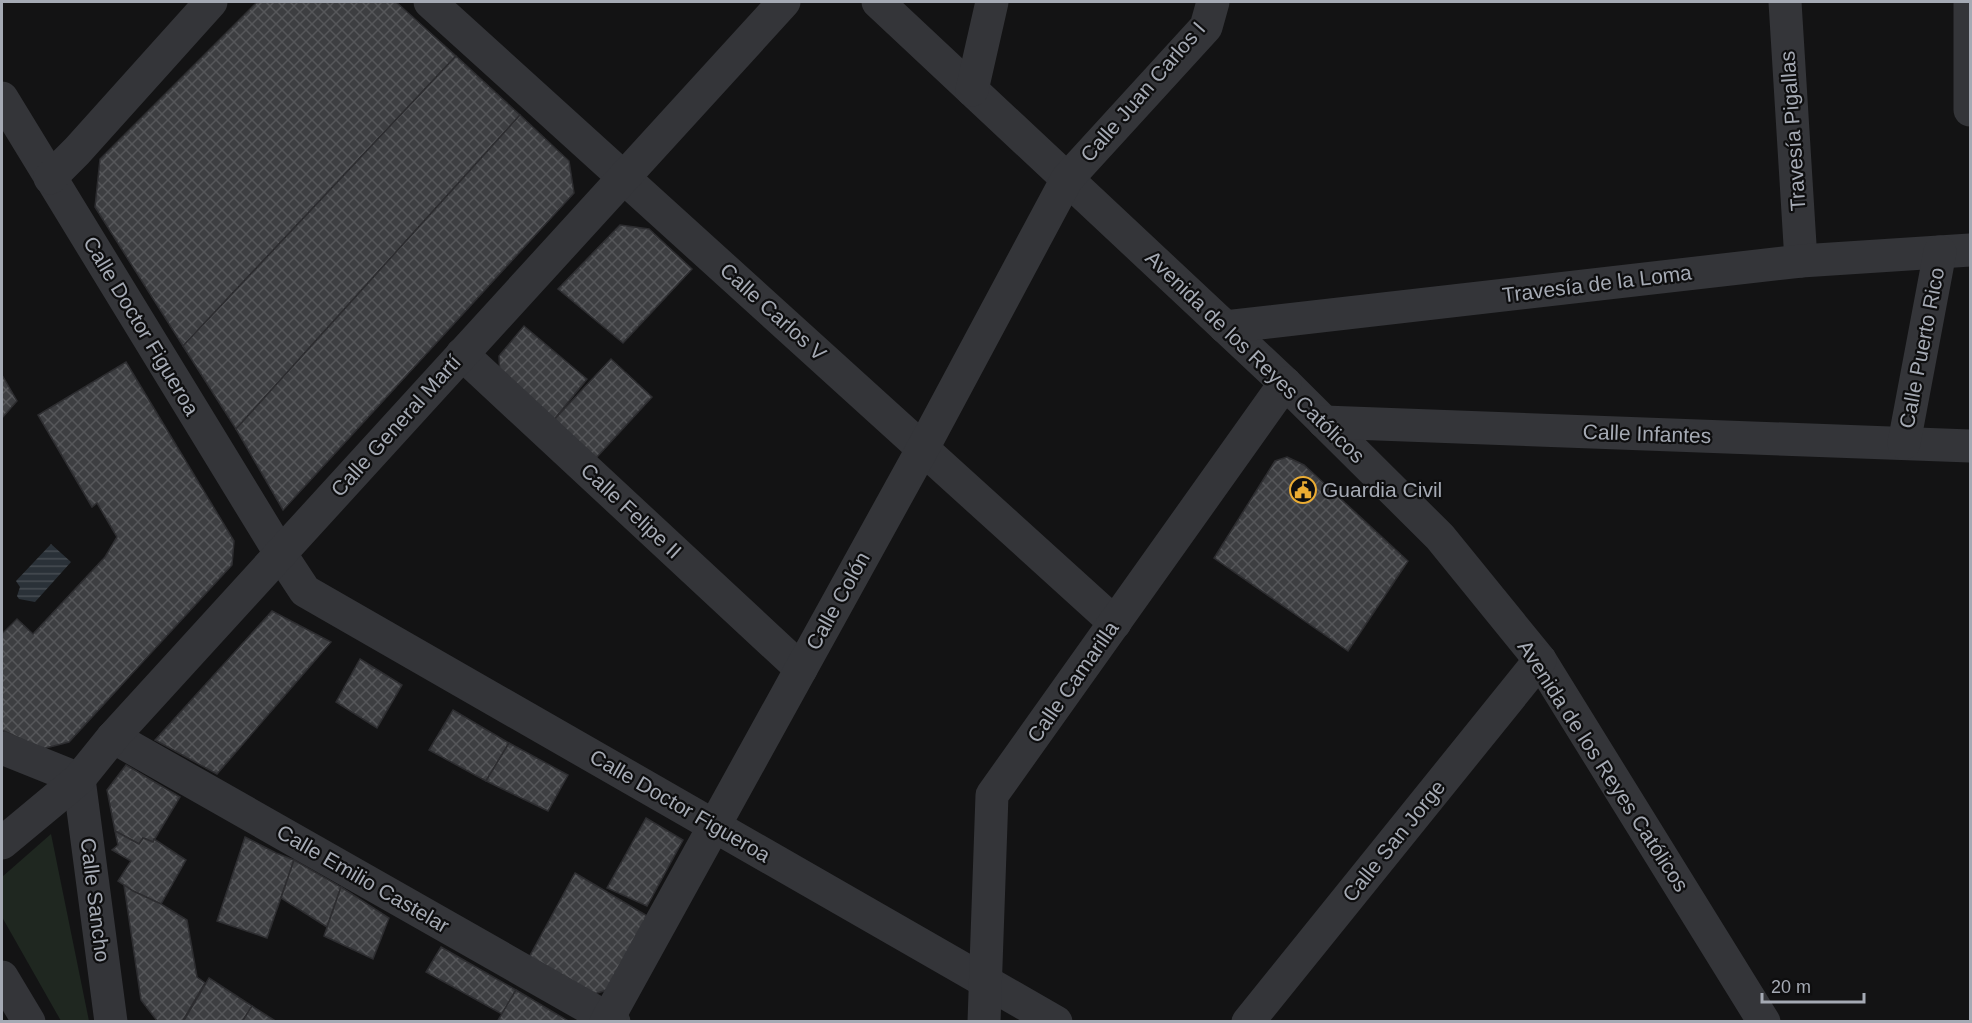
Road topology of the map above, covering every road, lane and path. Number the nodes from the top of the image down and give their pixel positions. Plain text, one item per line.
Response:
1 (211, 2) edge
2 (430, 2) edge
3 (784, 2) edge
4 (878, 2) edge
5 (992, 2) edge
6 (1213, 2) edge
7 (1785, 2) edge
8 (1970, 2) edge
9 (972, 90) junction
10 (2, 98) edge
11 (1971, 110) edge
12 (623, 177) junction
13 (50, 178) junction
14 (1067, 179) junction
15 (1955, 251) edge
16 (1801, 261) junction
17 (1225, 327) junction
18 (462, 354) junction
19 (1285, 383) junction
20 (1324, 422) junction
21 (1904, 443) junction
22 (1971, 446) edge
23 (922, 448) junction
24 (280, 553) junction
25 (1115, 623) junction
26 (1540, 660) junction
27 (801, 669) junction
28 (112, 737) junction
29 (2, 748) edge
30 (79, 779) junction
31 (714, 826) junction
32 (2, 843) edge
33 (2, 977) edge
34 (986, 981) junction
35 (114, 1019) edge
36 (610, 1020) edge
37 (29, 1022) edge
38 (984, 1022) edge
39 (1056, 1022) edge
40 (1248, 1022) edge
41 (1764, 1022) edge

1 - 13 street
2 - 12 street, Calle Carlos V
3 - 12 street, Calle General Martí
4 - 9 street, Avenida de los Reyes Católicos
5 - 9 street
6 - 14 street, Calle Juan Carlos I
7 - 16 street, Travesía Pigallas
8 - 11 street
9 - 14 street, Avenida de los Reyes Católicos
10 - 13 street, Calle Doctor Figueroa
12 - 18 street, Calle General Martí
12 - 23 street, Calle Carlos V
13 - 24 street, Calle Doctor Figueroa
14 - 17 street, Avenida de los Reyes Católicos
14 - 23 street, Calle Colón
15 - 16 street, Travesía de la Loma
15 - 21 street, Calle Puerto Rico
16 - 17 street, Travesía de la Loma
17 - 19 street, Avenida de los Reyes Católicos
18 - 24 street, Calle General Martí
18 - 27 street, Calle Felipe II
19 - 20 street, Avenida de los Reyes Católicos
19 - 25 street, Calle Camarilla
20 - 21 street, Calle Infantes
20 - 26 street, Avenida de los Reyes Católicos
21 - 22 street, Calle Infantes
23 - 25 street, Calle Carlos V
23 - 27 street, Calle Colón
24 - 28 street, Calle General Martí
24 - 31 street, Calle Doctor Figueroa
25 - 34 street, Calle Camarilla
26 - 40 street, Calle San Jorge
26 - 41 street, Avenida de los Reyes Católicos
27 - 31 street, Calle Colón
28 - 30 street, Calle General Martí
28 - 36 street, Calle Emilio Castelar
29 - 30 street
30 - 32 street, Calle General Martí
30 - 35 street, Calle Sancho
31 - 34 street, Calle Doctor Figueroa
31 - 36 street, Calle Colón
33 - 37 street
34 - 38 street, Calle Camarilla
34 - 39 street, Calle Doctor Figueroa

